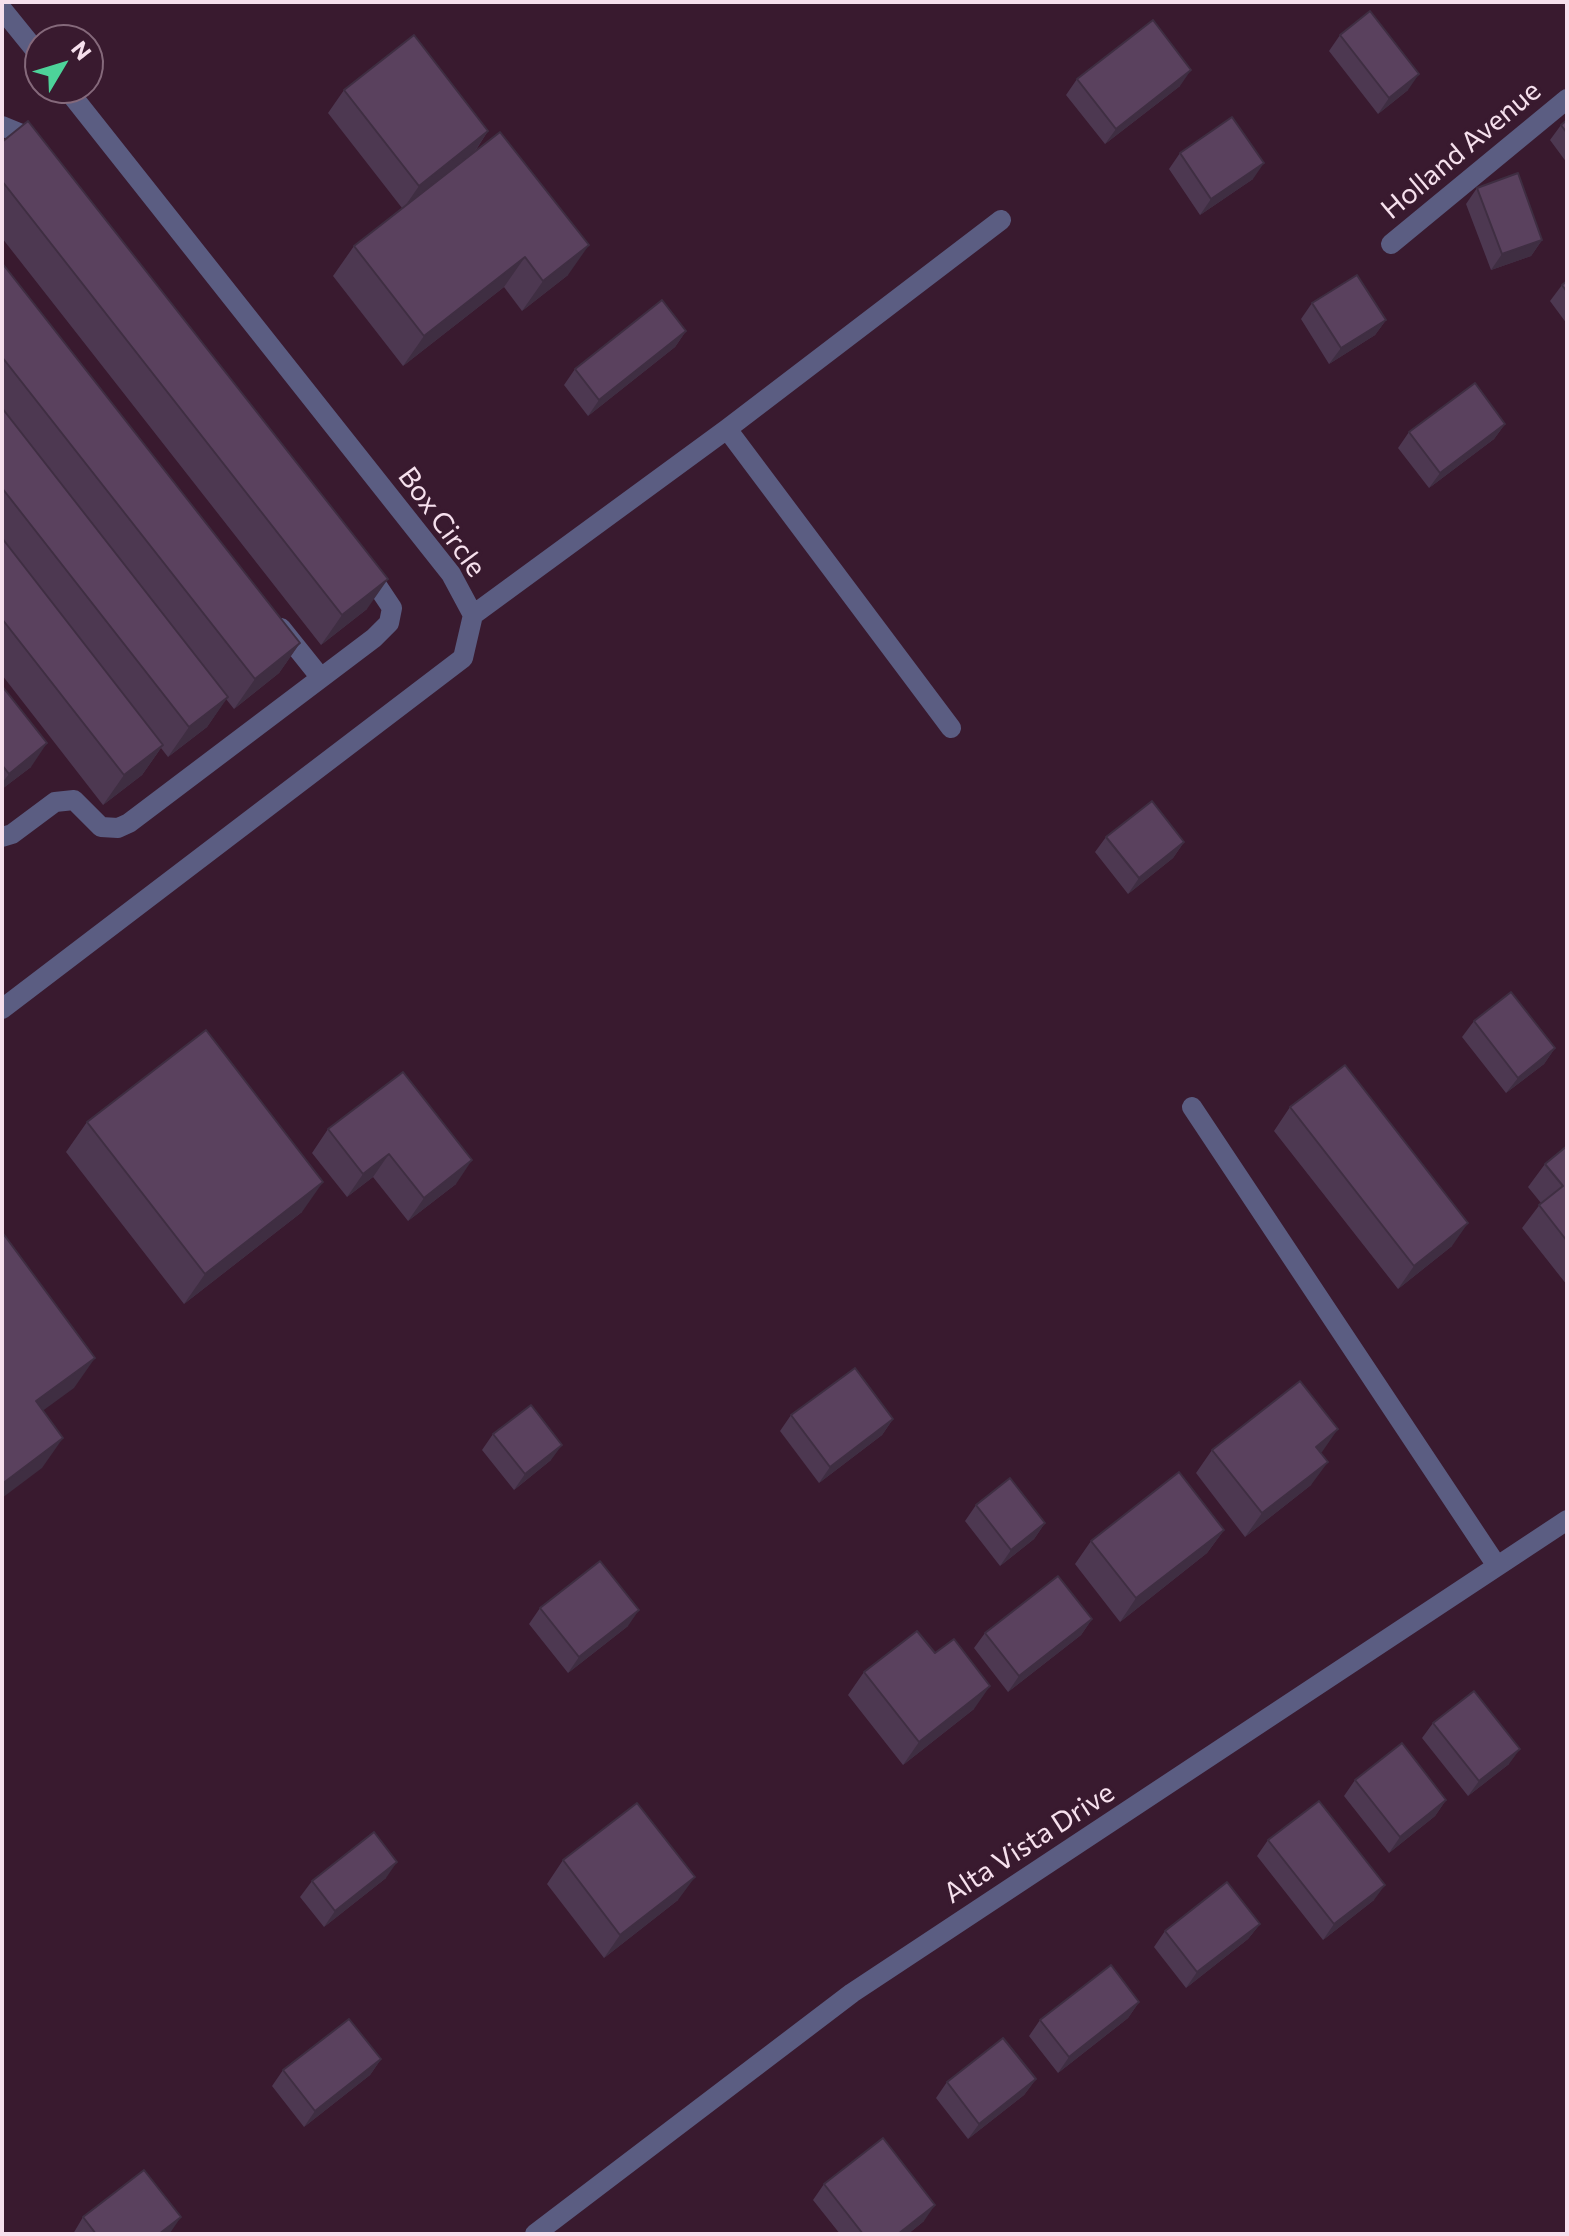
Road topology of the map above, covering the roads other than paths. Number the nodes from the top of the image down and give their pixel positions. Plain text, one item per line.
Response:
1 (2, 9) edge
2 (24, 36) edge
3 (1567, 99) edge
4 (79, 104) edge
5 (2, 126) edge
6 (45, 166) edge
7 (1001, 220) dead end
8 (1391, 244) dead end
9 (727, 429) junction
10 (357, 557) edge
11 (473, 615) junction
12 (271, 616) edge
13 (321, 678) junction
14 (951, 728) dead end
15 (2, 837) edge
16 (2, 1009) edge
17 (1192, 1107) dead end
18 (1567, 1520) edge
19 (1497, 1566) junction
20 (535, 2234) edge

1 - 2 street
3 - 8 street, Holland Avenue
4 - 11 street, Box Circle
5 - 6 street
7 - 9 street
9 - 11 street
9 - 14 street
10 - 13 street
11 - 16 street, Box Circle
12 - 13 street
13 - 15 street
17 - 19 street
18 - 19 street, Alta Vista Drive
19 - 20 street, Alta Vista Drive

